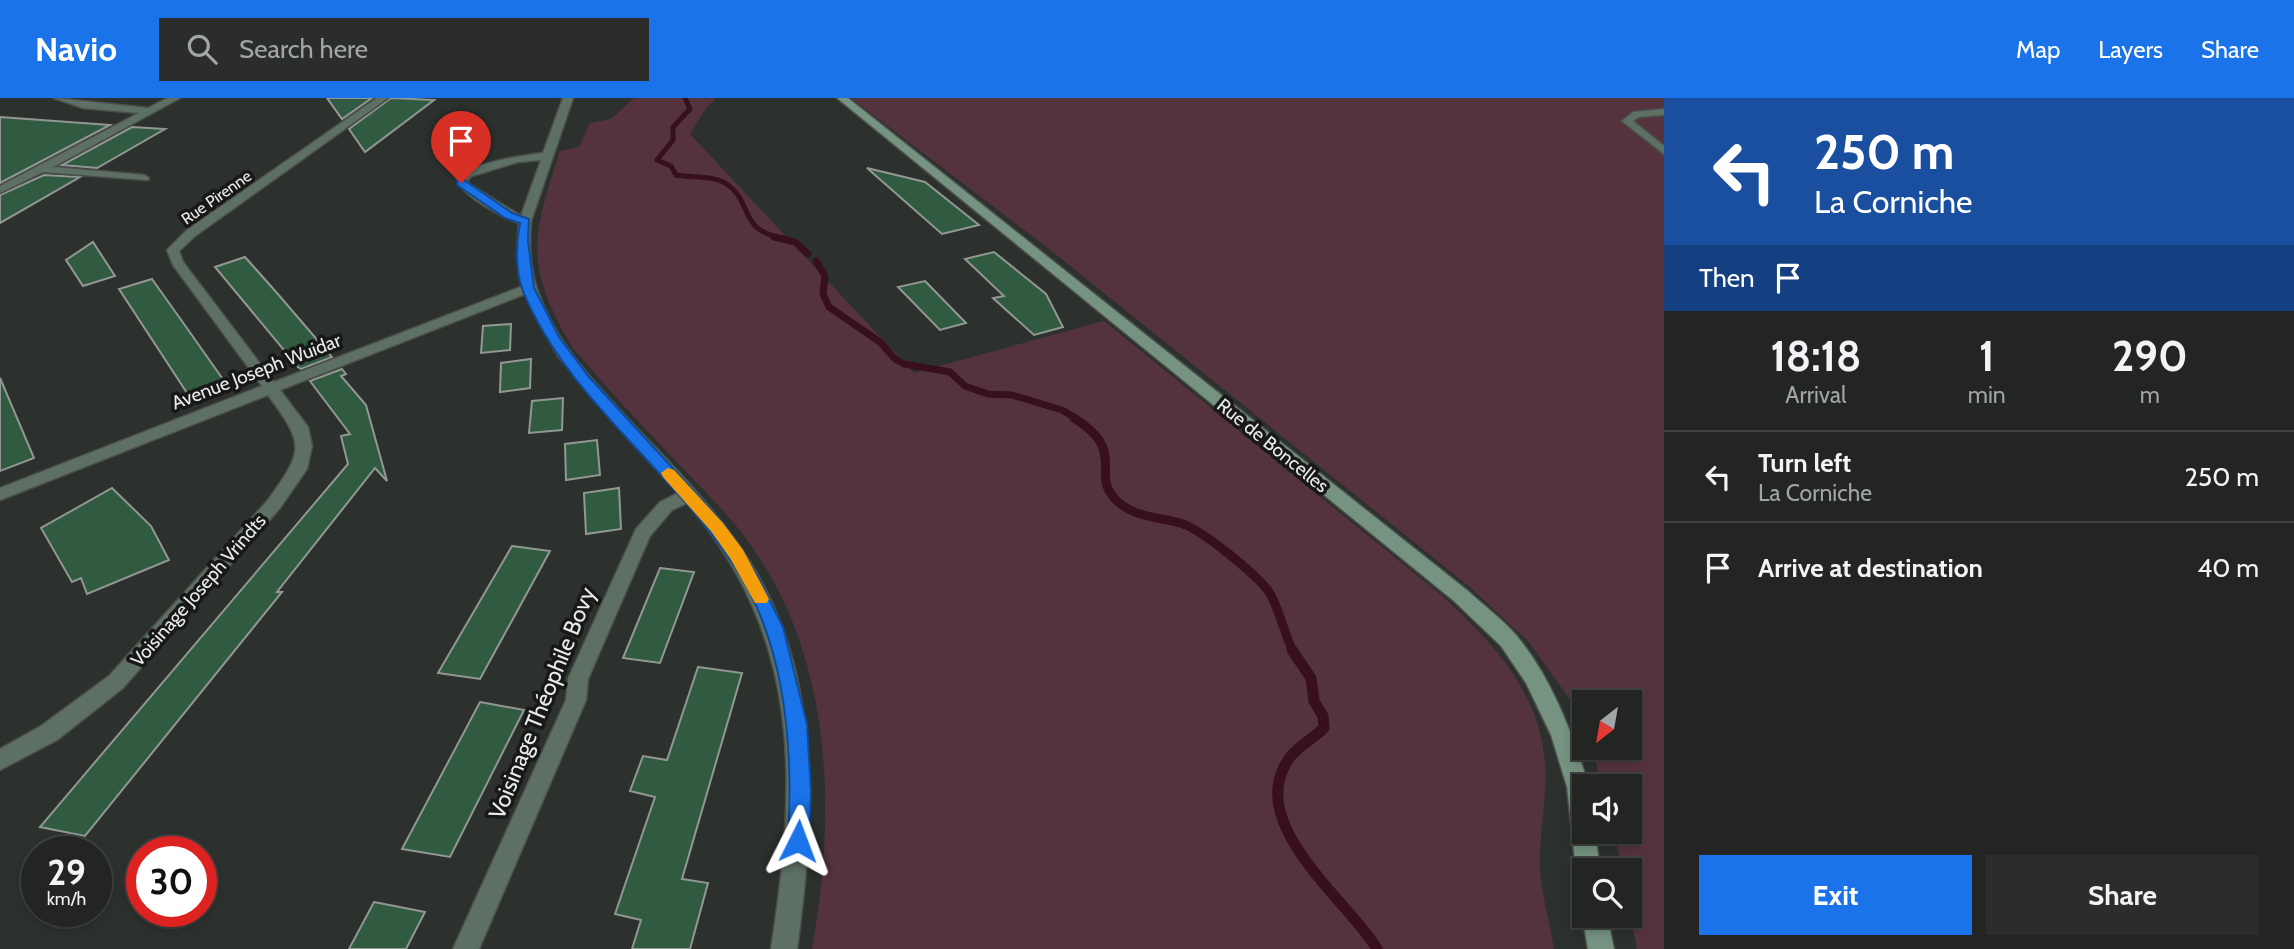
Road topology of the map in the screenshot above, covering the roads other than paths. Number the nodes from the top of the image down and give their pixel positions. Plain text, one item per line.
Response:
1 (59, 98) edge
2 (175, 98) edge
3 (383, 98) edge
4 (568, 98) edge
5 (842, 98) edge
6 (147, 111) junction
7 (1664, 112) edge
8 (1664, 151) edge
9 (548, 156) junction
10 (44, 169) junction
11 (144, 178) dead end
12 (0, 190) edge
13 (525, 221) junction
14 (528, 288) junction
15 (272, 388) junction
16 (0, 494) edge
17 (688, 495) junction
18 (4, 755) edge
19 (1587, 858) edge
20 (1597, 928) edge
21 (466, 949) edge
22 (784, 949) edge
23 (1601, 949) edge

1 - 6 street
2 - 6 street
3 - 15 street, Rue Pirenne
4 - 9 street
5 - 19 main road, Rue de Boncelles
6 - 10 street
7 - 8 street
9 - 13 street
9 - 13 street
10 - 11 street
10 - 12 street
13 - 14 street
14 - 15 street, Avenue Joseph Wuidar
14 - 17 street
15 - 16 street, Avenue Joseph Wuidar
15 - 18 street, Voisinage Joseph Vrindts
17 - 21 street, Voisinage Théophile Bovy
17 - 22 street
20 - 23 main road

